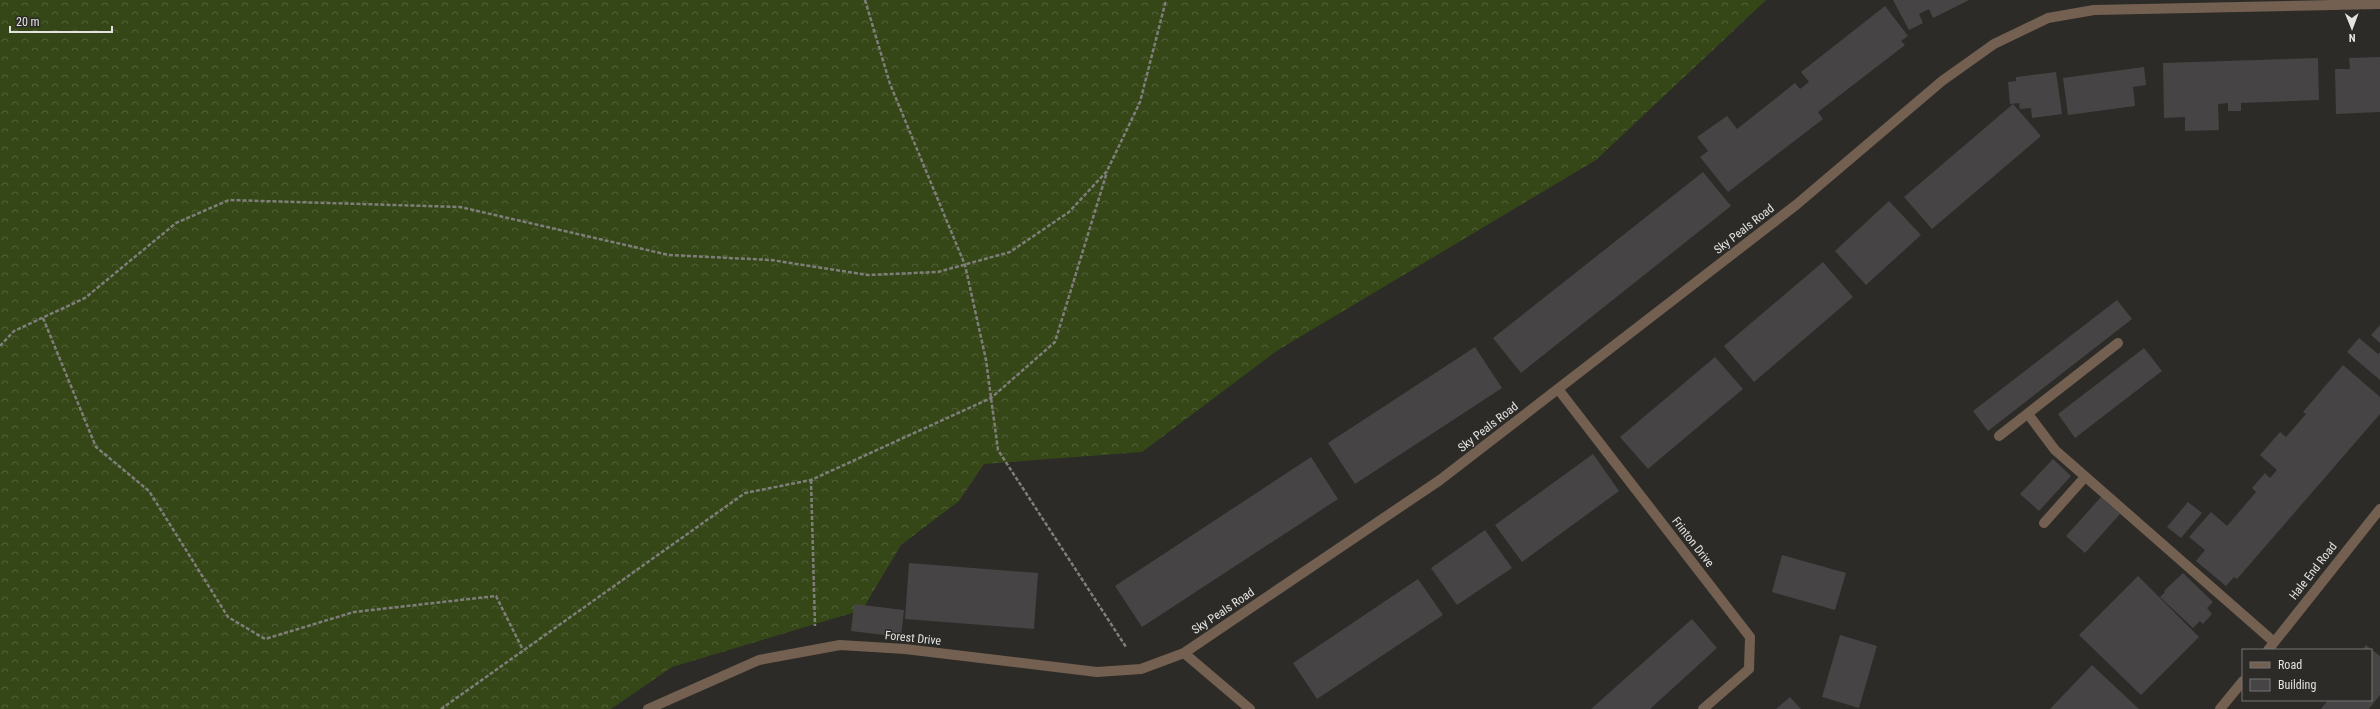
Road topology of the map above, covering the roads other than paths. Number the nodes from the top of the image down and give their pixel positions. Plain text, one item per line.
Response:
1 (2380, 4) edge
2 (2118, 343) dead end
3 (1558, 389) junction
4 (2028, 414) junction
5 (1999, 436) dead end
6 (2085, 477) junction
7 (2380, 509) edge
8 (2044, 523) dead end
9 (2274, 642) junction
10 (2269, 649) edge
11 (1184, 653) junction
12 (2242, 683) edge
13 (648, 709) edge
14 (1250, 709) edge
15 (1703, 709) edge
16 (2220, 709) edge

1 - 3 street, Sky Peals Road
2 - 4 street
3 - 11 street, Sky Peals Road
3 - 15 street, Frinton Drive
4 - 5 street
4 - 6 street
6 - 8 street
6 - 9 street
7 - 9 street, Hale End Road
9 - 10 street, Hale End Road
11 - 13 street, Forest Drive
11 - 14 street
12 - 16 street

